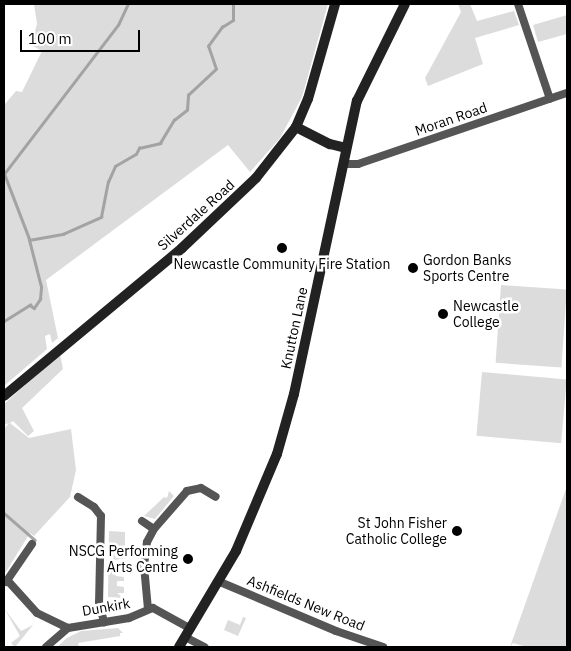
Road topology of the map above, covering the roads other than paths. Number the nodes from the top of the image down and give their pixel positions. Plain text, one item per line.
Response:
1 (335, 4) edge
2 (406, 4) edge
3 (518, 4) edge
4 (567, 93) edge
5 (550, 99) junction
6 (296, 127) junction
7 (346, 148) junction
8 (343, 164) junction
9 (4, 396) edge
10 (209, 481) dead end
11 (201, 488) junction
12 (78, 497) dead end
13 (216, 497) dead end
14 (142, 521) dead end
15 (154, 529) junction
16 (32, 544) dead end
17 (6, 582) edge
18 (220, 582) junction
19 (148, 609) junction
20 (104, 622) junction
21 (68, 628) junction
22 (188, 633) junction
23 (46, 647) edge
24 (179, 647) edge
25 (204, 647) edge
26 (383, 647) edge

1 - 6 main road, Silverdale Road
2 - 7 main road, Knutton Lane
3 - 5 street
4 - 5 street, Moran Road
5 - 8 street, Moran Road
6 - 7 main road
6 - 9 main road, Silverdale Road
7 - 8 main road, Knutton Lane
8 - 18 main road, Knutton Lane
10 - 11 street
11 - 13 street
11 - 15 street
12 - 20 street
14 - 15 street
15 - 19 street, Dunkirk
16 - 17 street
17 - 21 street
18 - 22 main road, Knutton Lane
18 - 26 street, Ashfields New Road
19 - 20 street, Dunkirk
19 - 22 street, Dunkirk
20 - 21 street, Dunkirk
21 - 23 street, Dunkirk
22 - 24 main road, Knutton Lane
22 - 25 street, Dunkirk

